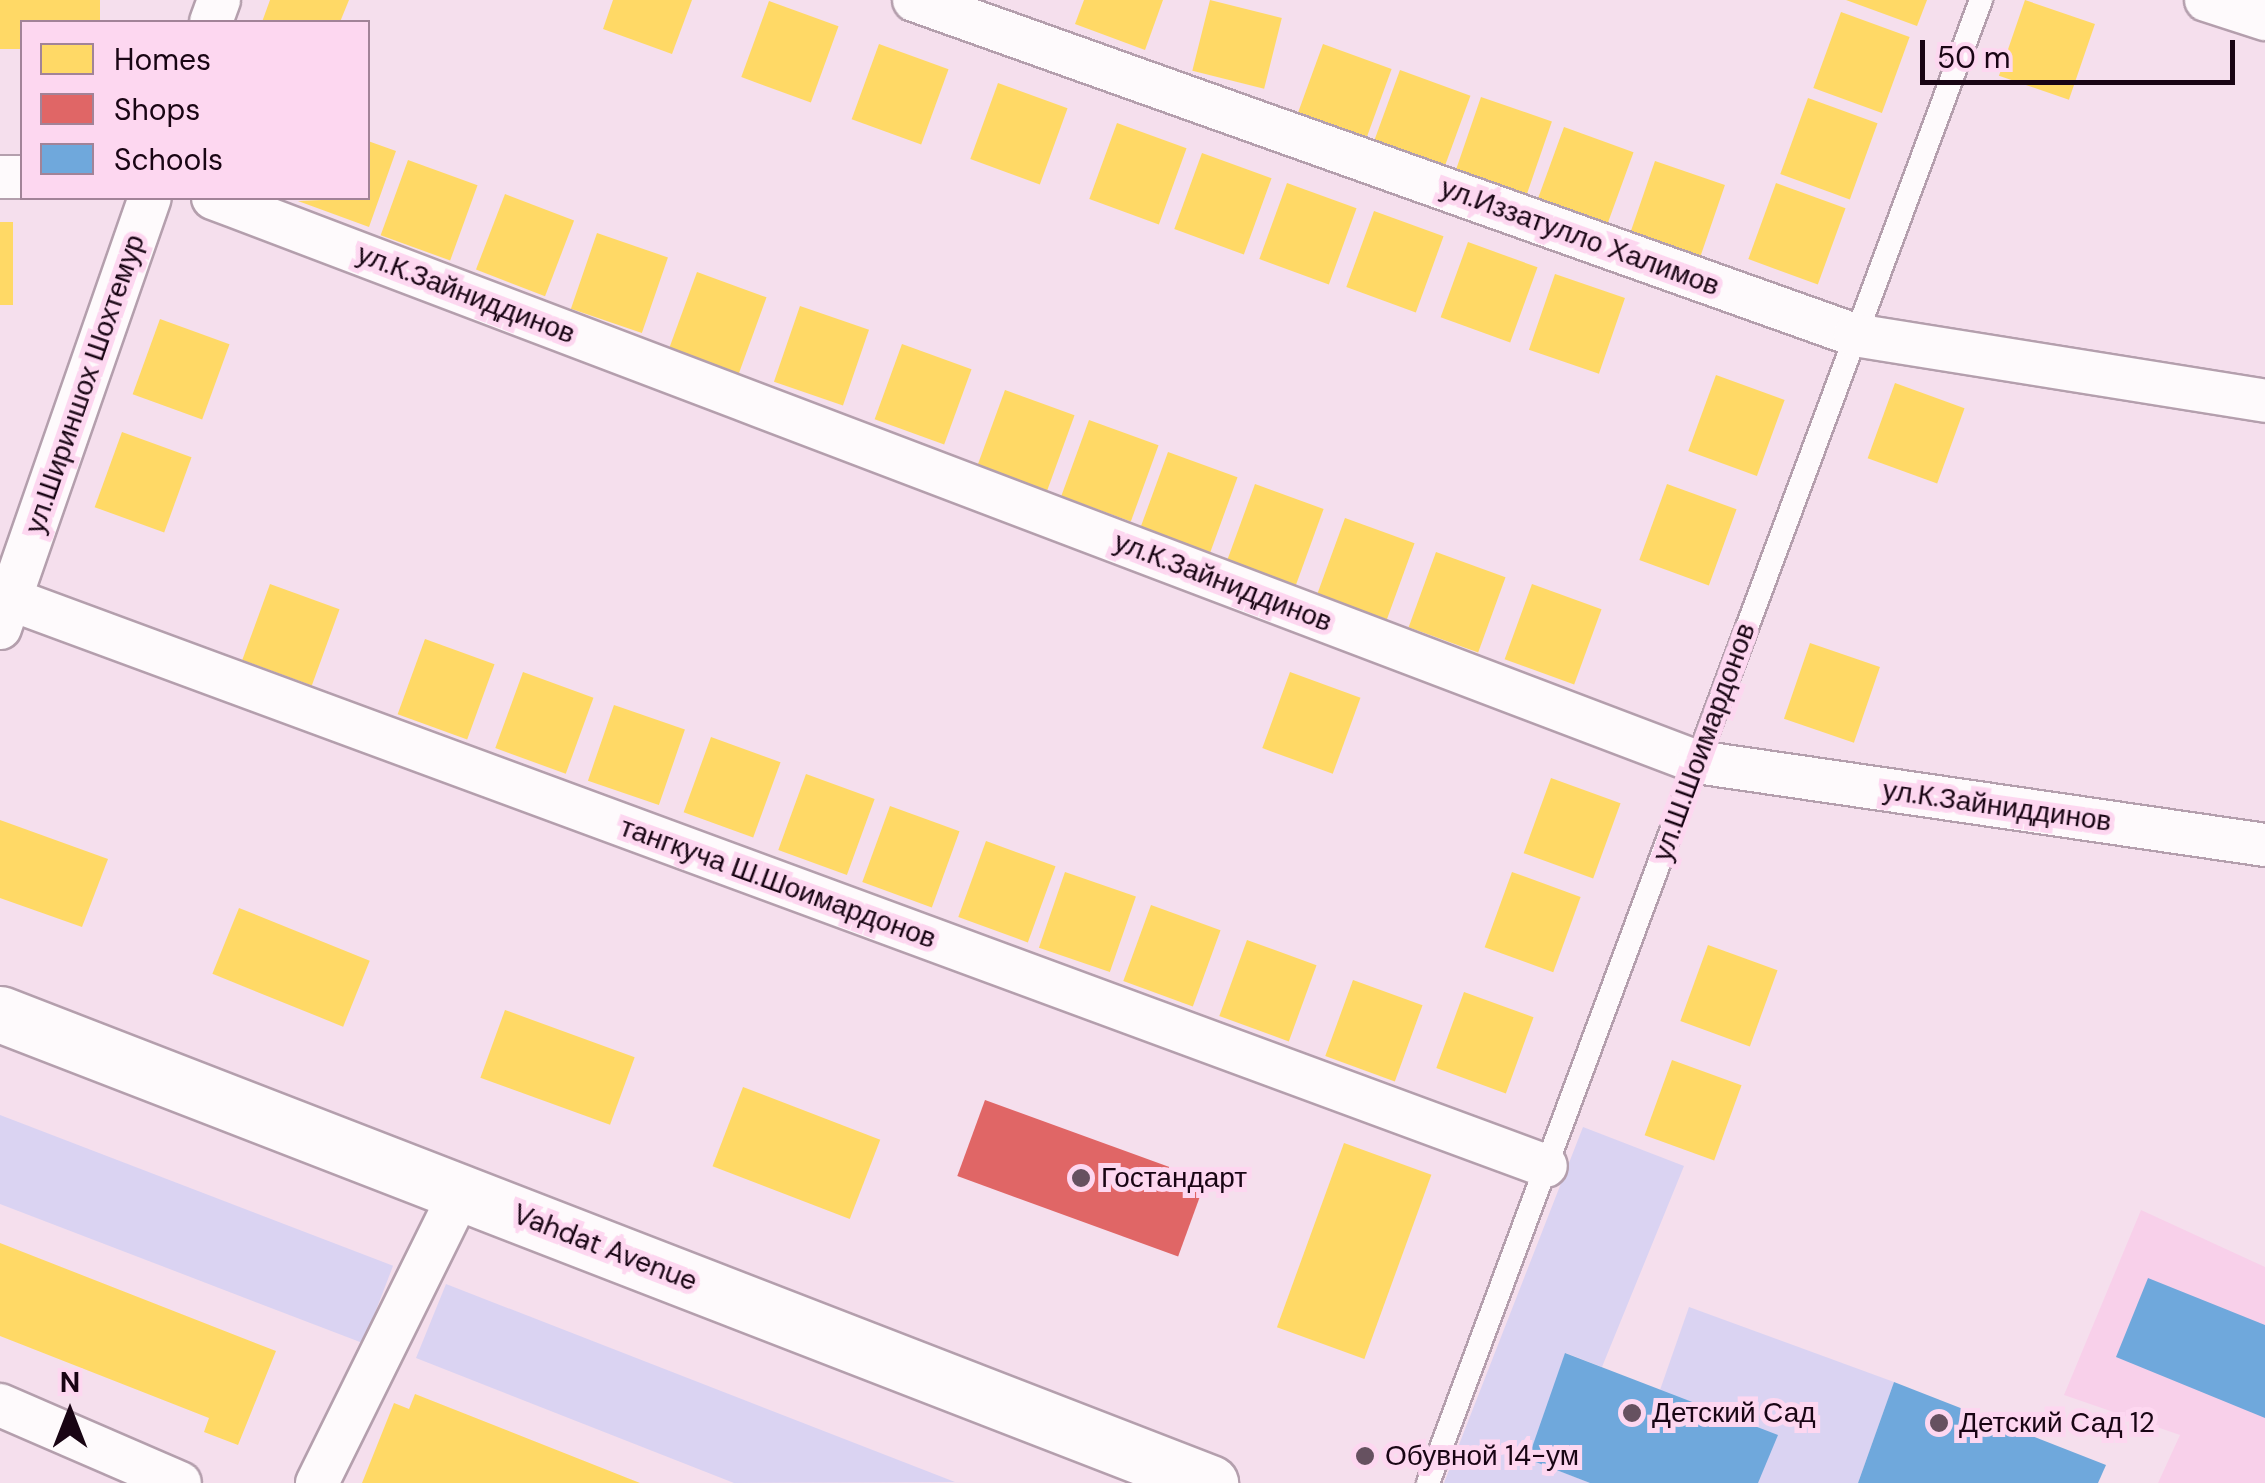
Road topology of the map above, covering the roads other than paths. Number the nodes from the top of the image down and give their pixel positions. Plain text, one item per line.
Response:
1 (914, 0) edge
2 (1980, 0) edge
3 (2206, 0) edge
4 (2265, 20) edge
5 (149, 200) edge
6 (218, 200) edge
7 (1856, 335) junction
8 (2265, 401) edge
9 (5, 614) edge
10 (1697, 762) junction
11 (2265, 845) edge
12 (0, 1014) edge
13 (1546, 1166) junction
14 (461, 1192) junction
15 (0, 1405) edge
16 (180, 1483) edge
17 (317, 1483) edge
18 (1210, 1483) edge
19 (1428, 1483) edge

1 - 7 street, ул.Иззатулло Халимов
2 - 7 lane, ул.Ш.Шоимардонов
3 - 4 street
5 - 9 street, ул.Шириншох Шохтемур
6 - 10 street, ул.К.Зайниддинов
7 - 8 street, ул.Иззатулло Халимов
7 - 10 lane, ул.Ш.Шоимардонов
9 - 13 street, тангкуча Ш.Шоимардонов
10 - 11 street, ул.К.Зайниддинов
10 - 13 lane, ул.Ш.Шоимардонов
12 - 14 main road, Vahdat Avenue
13 - 19 lane, ул.Ш.Шоимардонов
14 - 17 street
14 - 18 main road, Vahdat Avenue
15 - 16 street

